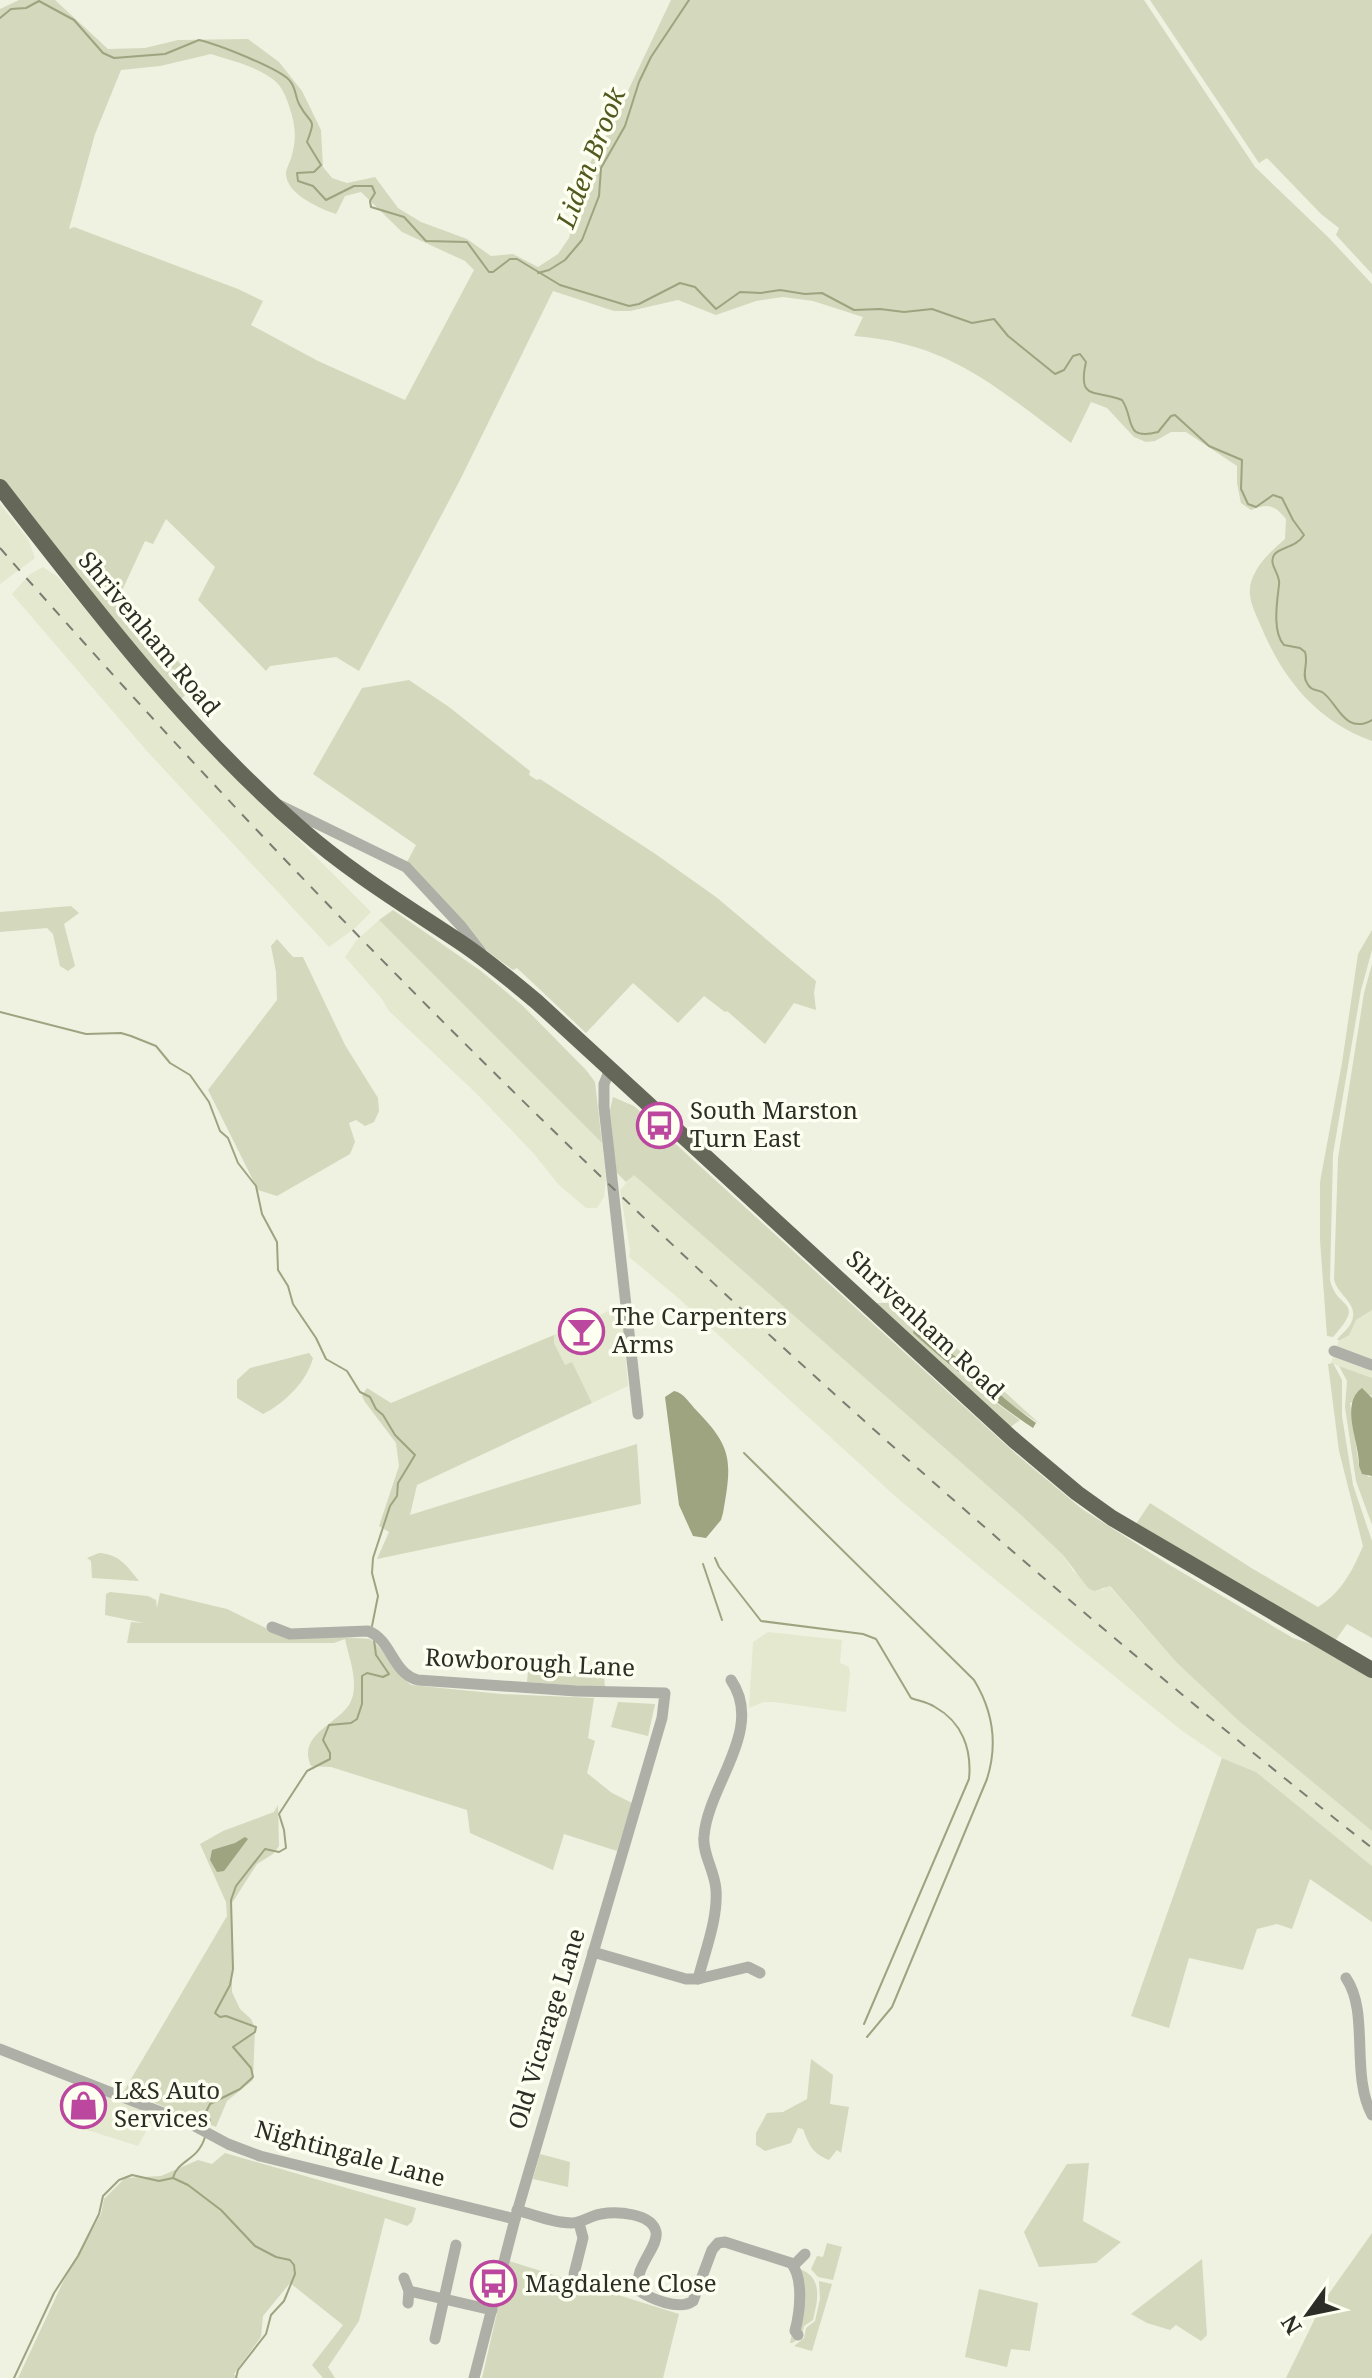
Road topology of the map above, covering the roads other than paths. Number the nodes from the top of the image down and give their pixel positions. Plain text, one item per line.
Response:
1 (0, 487) edge
2 (271, 803) junction
3 (486, 960) junction
4 (610, 1069) junction
5 (1334, 1351) dead end
6 (1372, 1365) edge
7 (638, 1414) dead end
8 (272, 1627) dead end
9 (1372, 1670) edge
10 (731, 1680) dead end
11 (665, 1693) joint
12 (593, 1952) junction
13 (760, 1973) dead end
14 (1346, 1978) dead end
15 (698, 1979) junction
16 (0, 2049) edge
17 (1372, 2115) edge
18 (516, 2214) junction
19 (579, 2223) junction
20 (805, 2254) dead end
21 (468, 2259) dead end
22 (794, 2265) junction
23 (574, 2274) dead end
24 (404, 2278) dead end
25 (444, 2298) junction
26 (492, 2310) junction
27 (798, 2335) dead end
28 (435, 2339) dead end
29 (474, 2378) edge

1 - 2 highway, Shrivenham Road
2 - 3 highway, Shrivenham Road
2 - 3 street, Shrivenham Road
3 - 4 highway, Shrivenham Road
4 - 7 street
4 - 9 highway, Shrivenham Road
5 - 6 street
8 - 11 street, Rowborough Lane
10 - 15 street
11 - 12 street, Old Vicarage Lane
12 - 15 street
12 - 18 street, Old Vicarage Lane
13 - 15 street
14 - 17 street
16 - 18 street, Nightingale Lane
18 - 19 street
18 - 26 street, Old Vicarage Lane
19 - 22 street
19 - 23 street
20 - 22 street
21 - 25 street
22 - 27 street
24 - 25 street
25 - 26 street
25 - 28 street
26 - 29 street, Old Vicarage Lane

